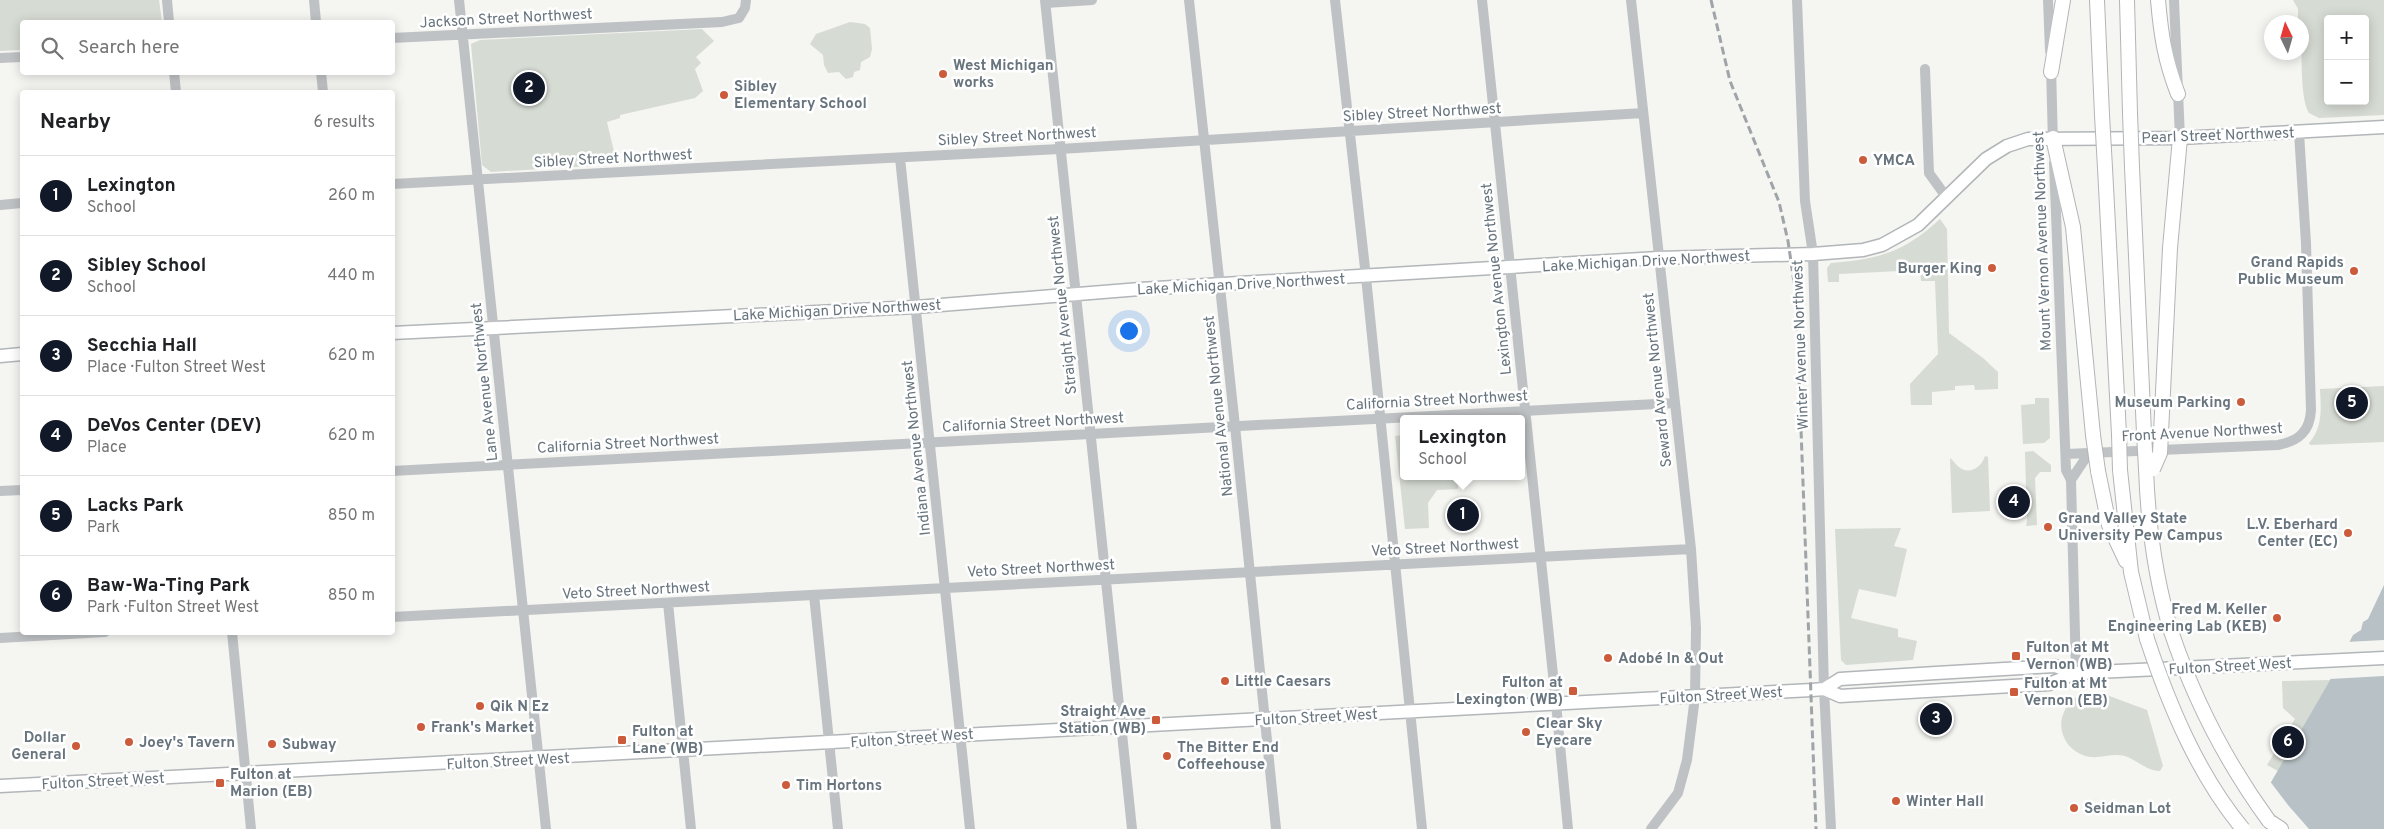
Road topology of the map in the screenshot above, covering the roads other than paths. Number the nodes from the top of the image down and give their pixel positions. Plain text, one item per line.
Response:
1 (167, 0) edge
2 (314, 0) edge
3 (459, 0) edge
4 (746, 0) edge
5 (1092, 0) edge
6 (1189, 0) edge
7 (1335, 0) edge
8 (1482, 0) edge
9 (1631, 0) edge
10 (1797, 0) edge
11 (2048, 0) edge
12 (2063, 0) edge
13 (2097, 0) edge
14 (2127, 0) edge
15 (2158, 0) edge
16 (2174, 0) edge
17 (1046, 2) edge
18 (169, 20) edge
19 (316, 20) edge
20 (462, 35) junction
21 (395, 38) edge
22 (20, 57) edge
23 (0, 58) edge
24 (1925, 69) dead end
25 (2051, 72) junction
26 (174, 75) edge
27 (321, 75) edge
28 (176, 90) edge
29 (323, 90) edge
30 (2178, 94) junction
31 (1643, 113) junction
32 (1495, 123) junction
33 (2384, 127) edge
34 (1350, 132) junction
35 (2299, 132) junction
36 (2053, 138) junction
37 (2180, 138) junction
38 (1204, 140) junction
39 (1060, 149) junction
40 (900, 158) junction
41 (477, 179) junction
42 (395, 184) edge
43 (1947, 198) junction
44 (20, 203) edge
45 (0, 204) edge
46 (1813, 254) junction
47 (1658, 258) junction
48 (1510, 268) junction
49 (1366, 277) junction
50 (1220, 285) junction
51 (1076, 295) junction
52 (916, 307) junction
53 (492, 327) junction
54 (395, 333) edge
55 (20, 354) edge
56 (0, 356) edge
57 (1675, 403) junction
58 (1524, 411) junction
59 (1442, 415) edge
60 (1524, 415) edge
61 (1400, 417) edge
62 (1380, 418) junction
63 (1525, 420) edge
64 (1236, 426) junction
65 (1090, 434) junction
66 (931, 442) junction
67 (2096, 452) junction
68 (2066, 454) junction
69 (508, 464) junction
70 (395, 471) edge
71 (2148, 473) junction
72 (2071, 480) junction
73 (20, 490) edge
74 (0, 491) edge
75 (1690, 549) junction
76 (1541, 557) junction
77 (1395, 565) junction
78 (1251, 572) junction
79 (2131, 572) junction
80 (1107, 580) junction
81 (945, 588) junction
82 (814, 595) junction
83 (668, 603) junction
84 (522, 611) junction
85 (395, 617) edge
86 (52, 635) edge
87 (232, 635) edge
88 (0, 638) edge
89 (2384, 658) edge
90 (2076, 673) junction
91 (1824, 689) junction
92 (1695, 697) junction
93 (1556, 703) junction
94 (1410, 712) junction
95 (1265, 719) junction
96 (1121, 726) junction
97 (960, 735) junction
98 (828, 744) junction
99 (683, 752) junction
100 (540, 760) junction
101 (245, 774) junction
102 (0, 786) edge
103 (2275, 826) edge
104 (251, 829) edge
105 (546, 829) edge
106 (691, 829) edge
107 (838, 829) edge
108 (970, 829) edge
109 (1132, 829) edge
110 (1276, 829) edge
111 (1422, 829) edge
112 (1568, 829) edge
113 (1651, 829) edge
114 (1830, 829) edge
115 (2243, 829) edge

1 - 18 street
2 - 19 street
3 - 20 street, Lane Avenue Northwest
4 - 20 street, Jackson Street Northwest
5 - 17 street
6 - 38 street, National Avenue Northwest
7 - 34 street
8 - 32 street, Lexington Avenue Northwest
9 - 31 street, Seward Avenue Northwest
10 - 46 street, Winter Avenue Northwest
11 - 25 street, Mount Vernon Avenue Northwest
12 - 25 highway
13 - 79 highway, bridge
14 - 71 highway, bridge
15 - 30 highway
16 - 30 street
17 - 39 street, Straight Avenue Northwest
20 - 21 street, Jackson Street Northwest
20 - 41 street, Lane Avenue Northwest
22 - 23 street
24 - 43 street
25 - 36 street, Mount Vernon Avenue Northwest
26 - 28 street
27 - 29 street
30 - 37 street
31 - 32 street, Sibley Street Northwest
31 - 47 street, Seward Avenue Northwest
32 - 34 street, Sibley Street Northwest
32 - 48 street, Lexington Avenue Northwest
33 - 35 main road, Pearl Street Northwest
34 - 38 street, Sibley Street Northwest
34 - 49 street
35 - 37 main road, Pearl Street Northwest
35 - 67 street, Front Avenue Northwest
36 - 37 main road, Pearl Street Northwest
36 - 43 main road, Lake Michigan Drive Northwest
36 - 68 street, Mount Vernon Avenue Northwest
36 - 79 highway, bridge
37 - 71 highway, bridge
38 - 39 street, Sibley Street Northwest
38 - 50 street, National Avenue Northwest
39 - 40 street, Sibley Street Northwest
39 - 51 street, Straight Avenue Northwest
40 - 41 street, Sibley Street Northwest
40 - 52 street, Indiana Avenue Northwest
41 - 42 street, Sibley Street Northwest
41 - 53 street, Lane Avenue Northwest
43 - 46 main road, Lake Michigan Drive Northwest
44 - 45 street
46 - 47 main road, Lake Michigan Drive Northwest
46 - 91 street, Winter Avenue Northwest
47 - 48 main road, Lake Michigan Drive Northwest
47 - 57 street, Seward Avenue Northwest
48 - 49 main road, Lake Michigan Drive Northwest
48 - 58 street, Lexington Avenue Northwest
49 - 50 main road, Lake Michigan Drive Northwest
49 - 62 street
50 - 51 main road, Lake Michigan Drive Northwest
50 - 64 street, National Avenue Northwest
51 - 52 main road, Lake Michigan Drive Northwest
51 - 65 street, Straight Avenue Northwest
52 - 53 main road, Lake Michigan Drive Northwest
52 - 66 street, Indiana Avenue Northwest
53 - 54 main road, Lake Michigan Drive Northwest
53 - 69 street, Lane Avenue Northwest
55 - 56 main road
57 - 58 street, California Street Northwest
57 - 75 street, Seward Avenue Northwest
58 - 59 street, California Street Northwest
58 - 60 street, Lexington Avenue Northwest
61 - 62 street, California Street Northwest
62 - 64 street, California Street Northwest
62 - 77 street
63 - 76 street, Lexington Avenue Northwest
64 - 65 street, California Street Northwest
64 - 78 street, National Avenue Northwest
65 - 66 street, California Street Northwest
65 - 80 street, Straight Avenue Northwest
66 - 69 street, California Street Northwest
66 - 81 street, Indiana Avenue Northwest
67 - 68 street, Front Avenue Northwest
67 - 72 street
68 - 72 street, Mount Vernon Avenue Northwest
69 - 70 street, California Street Northwest
69 - 84 street, Lane Avenue Northwest
71 - 103 highway, bridge
72 - 90 street, Mount Vernon Avenue Northwest
73 - 74 street
75 - 76 street, Veto Street Northwest
75 - 92 street, Seward Avenue Northwest
76 - 77 street, Veto Street Northwest
76 - 93 street, Lexington Avenue Northwest
77 - 78 street, Veto Street Northwest
77 - 94 street
78 - 80 street, Veto Street Northwest
78 - 95 street, National Avenue Northwest
79 - 115 highway, bridge
80 - 81 street, Veto Street Northwest
80 - 96 street, Straight Avenue Northwest
81 - 82 street, Veto Street Northwest
81 - 97 street, Indiana Avenue Northwest
82 - 83 street, Veto Street Northwest
82 - 98 street
83 - 84 street, Veto Street Northwest
83 - 99 street
84 - 85 street, Veto Street Northwest
84 - 100 street, Lane Avenue Northwest
86 - 88 street
87 - 101 street
89 - 90 main road, Fulton Street West
90 - 91 main road, Fulton Street West
90 - 91 main road, Fulton Street West
91 - 92 main road, Fulton Street West
91 - 114 street, Winter Avenue Northwest
92 - 93 main road, Fulton Street West
92 - 113 street, Seward Avenue Northwest
93 - 94 main road, Fulton Street West
93 - 112 street, Lexington Avenue Northwest
94 - 95 main road, Fulton Street West
94 - 111 street
95 - 96 main road, Fulton Street West
95 - 110 street, National Avenue Northwest
96 - 97 main road, Fulton Street West
96 - 109 street, Straight Avenue Northwest
97 - 98 main road, Fulton Street West
97 - 108 street, Indiana Avenue Northwest
98 - 99 main road, Fulton Street West
98 - 107 street
99 - 100 main road, Fulton Street West
99 - 106 street
100 - 101 main road, Fulton Street West
100 - 105 street, Lane Avenue Northwest
101 - 102 main road, Fulton Street West
101 - 104 street

